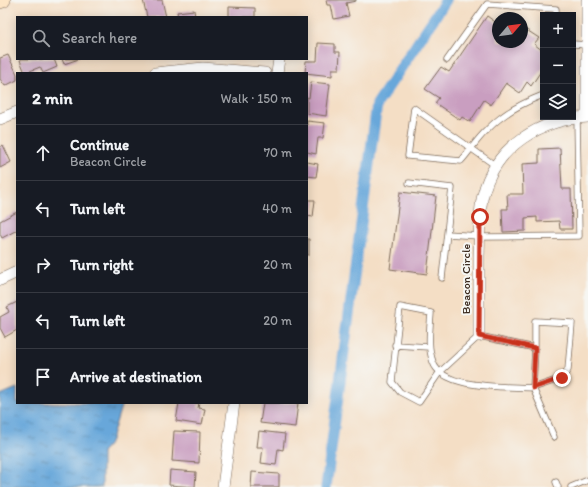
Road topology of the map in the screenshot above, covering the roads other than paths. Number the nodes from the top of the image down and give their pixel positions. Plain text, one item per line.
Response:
1 (3, 0) edge
2 (587, 0) edge
3 (0, 1) edge
4 (556, 12) edge
5 (576, 44) edge
6 (587, 45) edge
7 (279, 60) edge
8 (447, 60) dead end
9 (165, 72) edge
10 (253, 72) edge
11 (277, 72) edge
12 (540, 96) edge
13 (16, 112) edge
14 (584, 118) edge
15 (0, 119) edge
16 (472, 150) junction
17 (496, 166) junction
18 (409, 183) dead end
19 (447, 234) junction
20 (479, 236) junction
21 (16, 272) edge
22 (442, 278) dead end
23 (0, 280) edge
24 (479, 336) junction
25 (395, 345) junction
26 (429, 347) junction
27 (535, 348) junction
28 (439, 373) junction
29 (533, 388) junction
30 (234, 404) edge
31 (554, 437) dead end
32 (588, 480) edge
33 (223, 487) edge
34 (571, 487) edge

1 - 3 street
2 - 6 street
4 - 8 lane
5 - 6 lane
6 - 14 street
7 - 11 street
9 - 10 street
12 - 16 lane
13 - 15 street
14 - 17 street, Beacon Circle
14 - 20 lane
16 - 16 lane
16 - 17 lane
17 - 20 street, Beacon Circle
18 - 19 lane
19 - 20 lane
19 - 22 lane
20 - 24 street, Beacon Circle
21 - 23 street
24 - 27 lane
24 - 28 lane
25 - 26 lane
25 - 26 lane
25 - 28 lane
26 - 28 lane
27 - 29 lane
27 - 29 lane
28 - 29 lane
29 - 31 lane
30 - 33 street
32 - 34 lane

